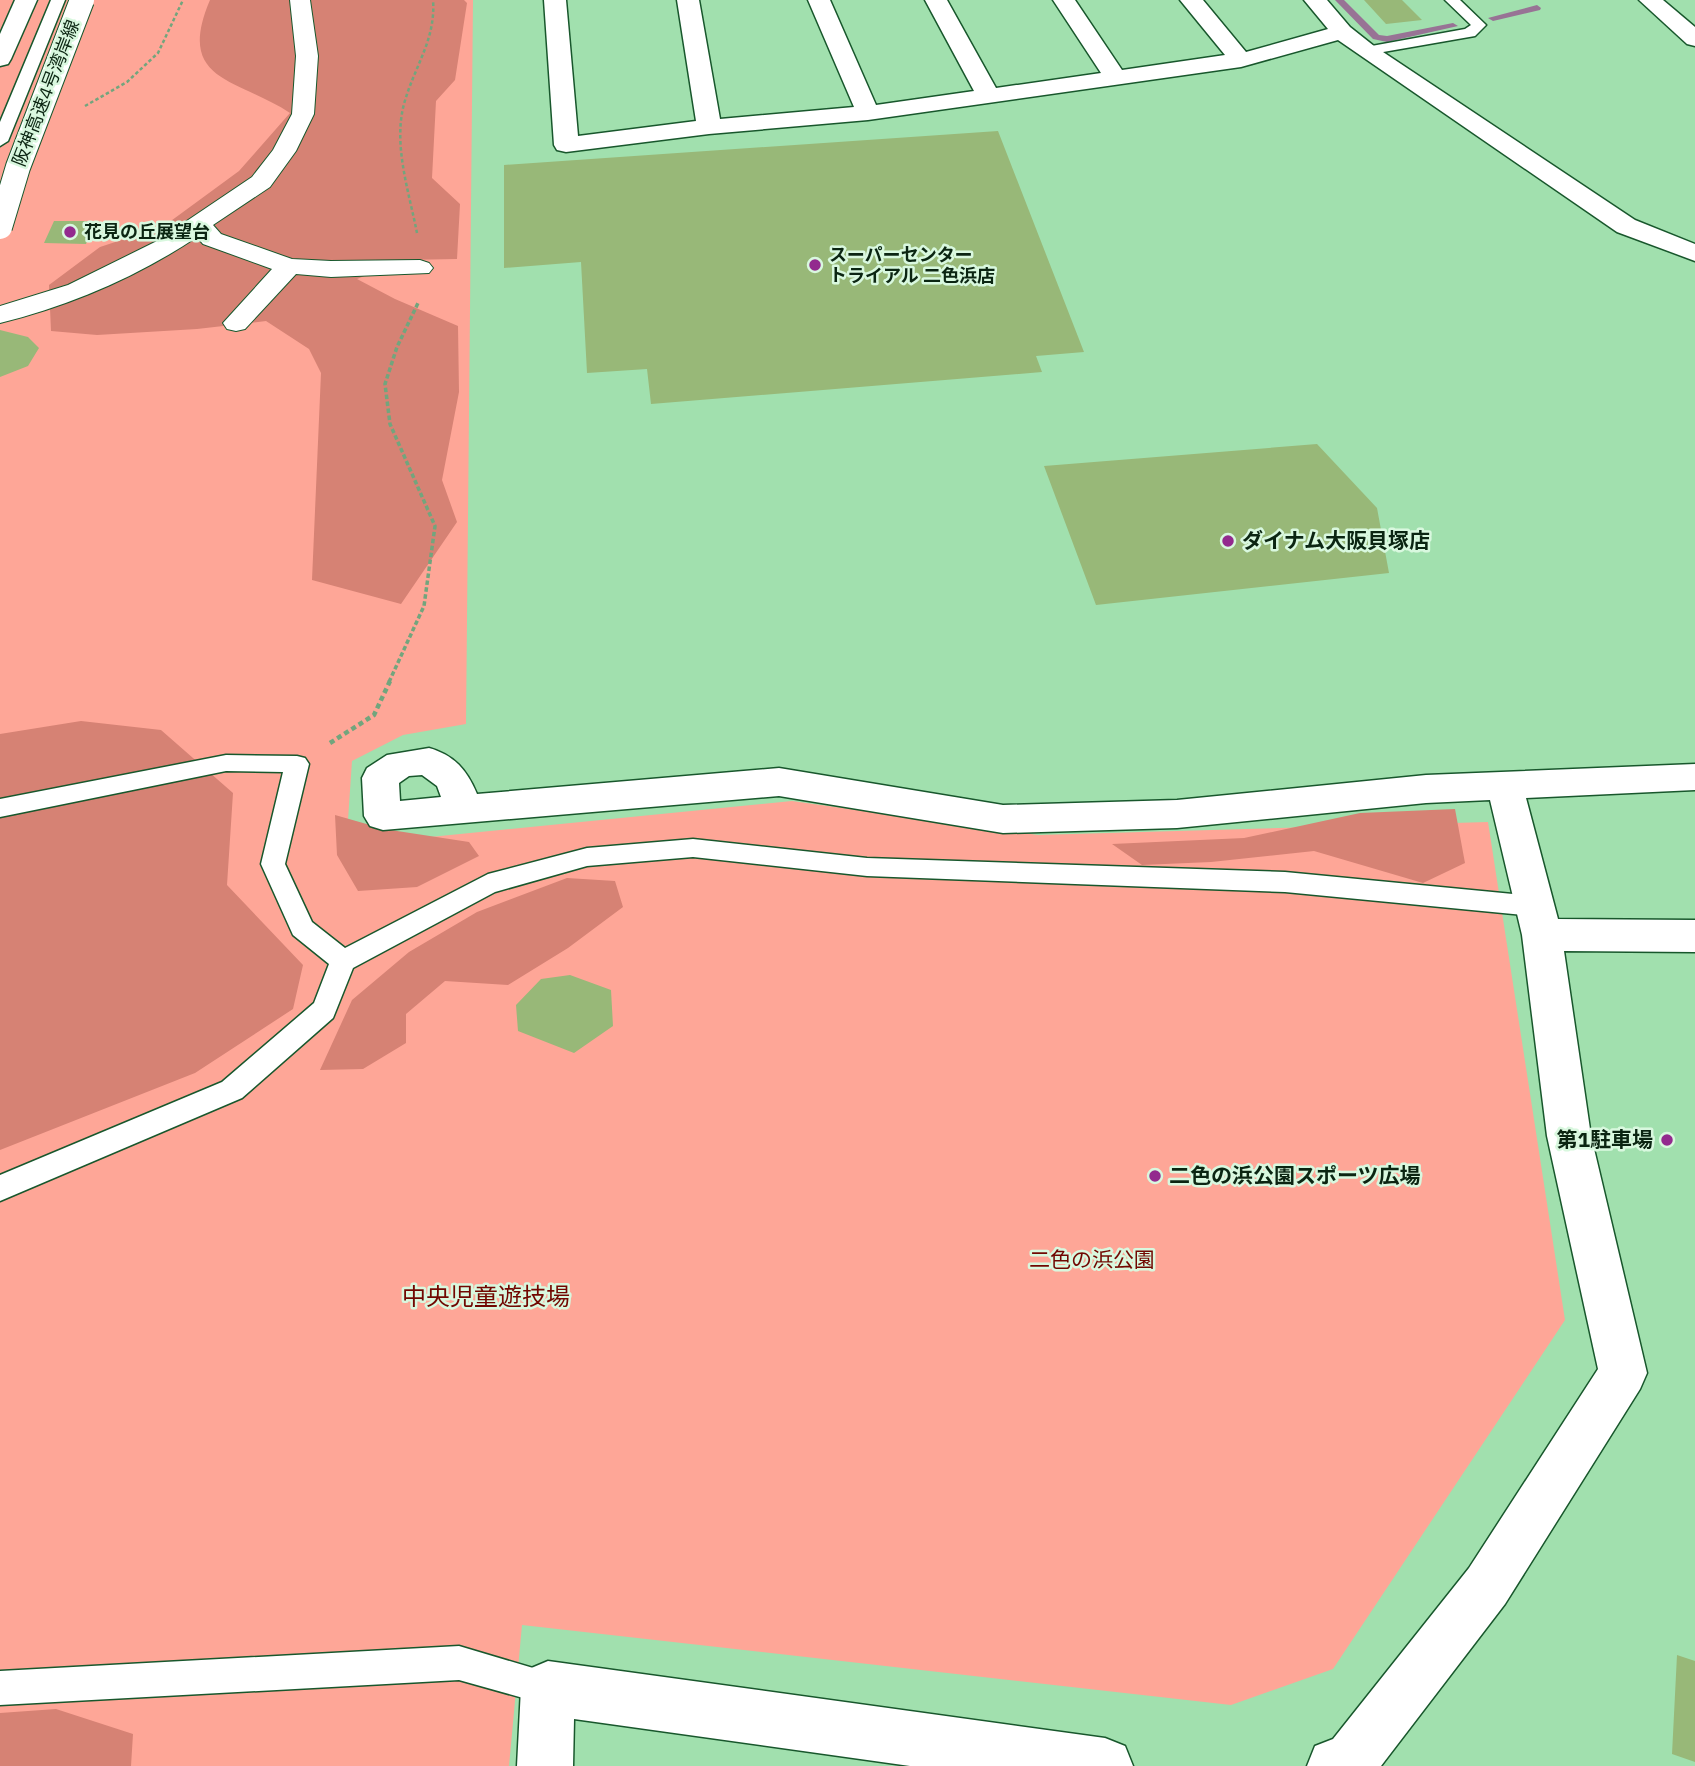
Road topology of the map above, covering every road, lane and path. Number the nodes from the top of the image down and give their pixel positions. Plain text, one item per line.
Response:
1 (26, 0) edge
2 (58, 0) edge
3 (82, 0) edge
4 (183, 0) edge
5 (300, 0) edge
6 (433, 0) edge
7 (555, 0) edge
8 (688, 0) edge
9 (819, 0) edge
10 (936, 0) edge
11 (1064, 0) edge
12 (1191, 0) edge
13 (1315, 0) edge
14 (1452, 0) edge
15 (1650, 0) edge
16 (1342, 32) junction
17 (1695, 39) edge
18 (1366, 51) junction
19 (0, 59) edge
20 (1241, 60) junction
21 (1115, 77) junction
22 (989, 96) junction
23 (76, 111) dead end
24 (868, 113) junction
25 (709, 127) junction
26 (0, 141) edge
27 (200, 225) junction
28 (0, 227) edge
29 (1695, 253) edge
30 (289, 266) junction
31 (420, 268) junction
32 (0, 315) edge
33 (236, 323) dead end
34 (297, 764) junction
35 (1695, 778) edge
36 (1505, 786) junction
37 (0, 808) edge
38 (464, 809) dead end
39 (1538, 921) junction
40 (1695, 936) edge
41 (343, 961) junction
42 (0, 1188) edge
43 (0, 1688) edge
44 (548, 1688) junction
45 (1344, 1765) edge
46 (545, 1766) edge
47 (1105, 1766) edge

1 - 19 main road
2 - 26 lane
3 - 28 main road, 阪神高速4号湾岸線, bridge
4 - 23 path
5 - 27 street
6 - 31 path
7 - 25 main road
8 - 25 main road
9 - 24 main road
10 - 22 main road
11 - 21 main road
12 - 20 main road
13 - 16 main road
14 - 18 lane
15 - 17 main road
16 - 18 main road
16 - 20 main road
18 - 29 main road
20 - 21 main road
21 - 22 main road
22 - 24 main road
24 - 25 main road
27 - 30 street
27 - 32 street
30 - 31 street
30 - 33 street
31 - 34 path
34 - 37 lane
34 - 41 lane
35 - 36 main road
36 - 38 main road
36 - 39 main road
39 - 40 main road
39 - 41 lane
39 - 45 main road
41 - 42 lane
43 - 44 lane
44 - 46 main road
44 - 47 main road

